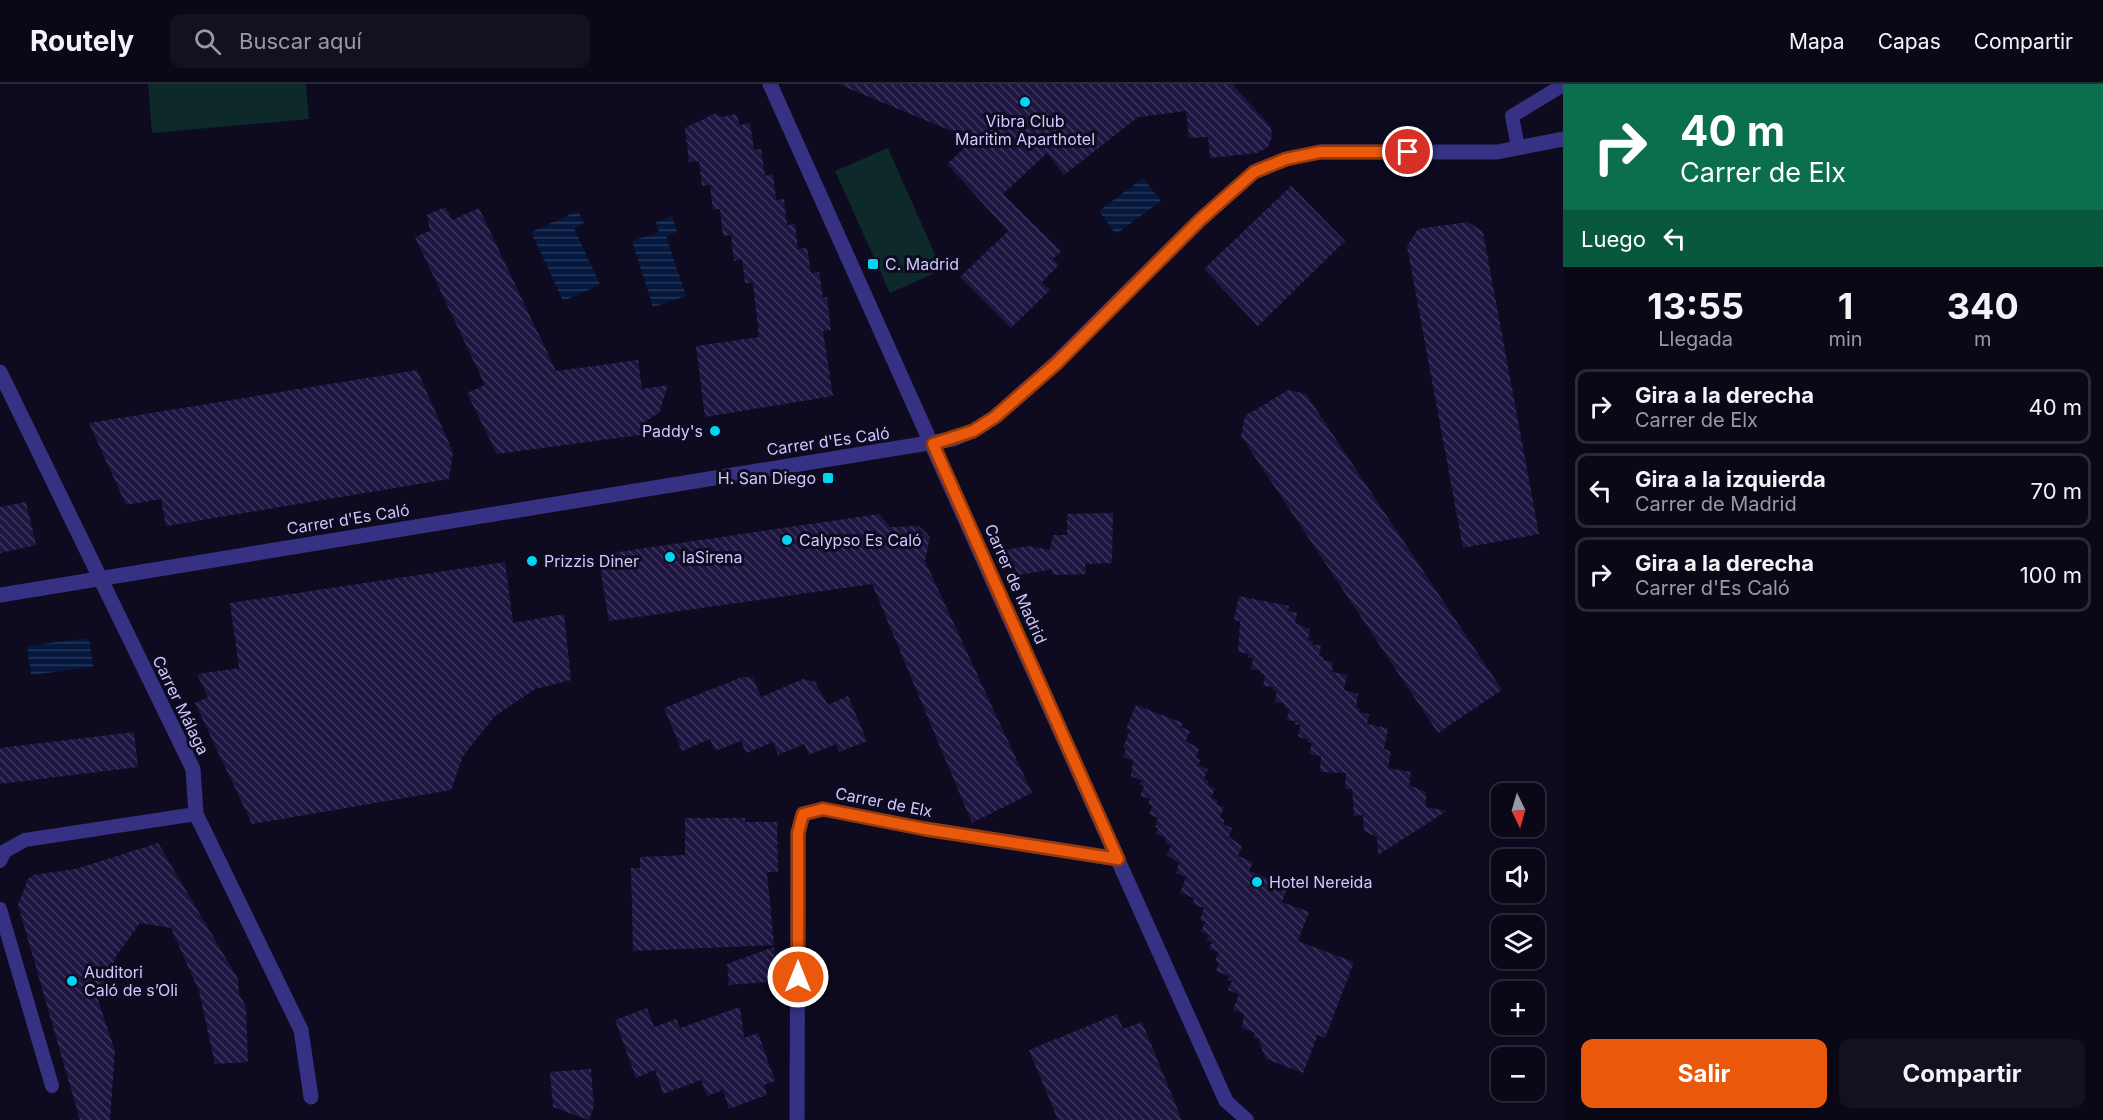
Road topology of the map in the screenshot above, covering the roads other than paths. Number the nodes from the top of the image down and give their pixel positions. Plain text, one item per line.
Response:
1 (770, 84) edge
2 (1563, 85) edge
3 (1563, 139) edge
4 (1518, 147) junction
5 (0, 372) edge
6 (933, 444) junction
7 (99, 579) junction
8 (0, 595) edge
9 (196, 814) junction
10 (1118, 859) junction
11 (0, 861) edge
12 (0, 909) edge
13 (51, 1086) dead end
14 (311, 1097) dead end
15 (1226, 1101) joint
16 (797, 1120) edge
17 (1247, 1120) edge

1 - 6 street, Carrer de Madrid
2 - 4 lane
3 - 4 street, Carrer d'Es Caló
4 - 6 street, Carrer d'Es Caló
5 - 7 street, Carrer Málaga
6 - 7 street, Carrer d'Es Caló
6 - 10 street, Carrer de Madrid
7 - 8 street, Carrer d'Es Caló
7 - 9 street, Carrer Málaga
9 - 11 lane
9 - 14 street, Carrer Málaga
10 - 15 street, Carrer de Madrid
10 - 16 street, Carrer de Elx
12 - 13 lane
15 - 17 lane

